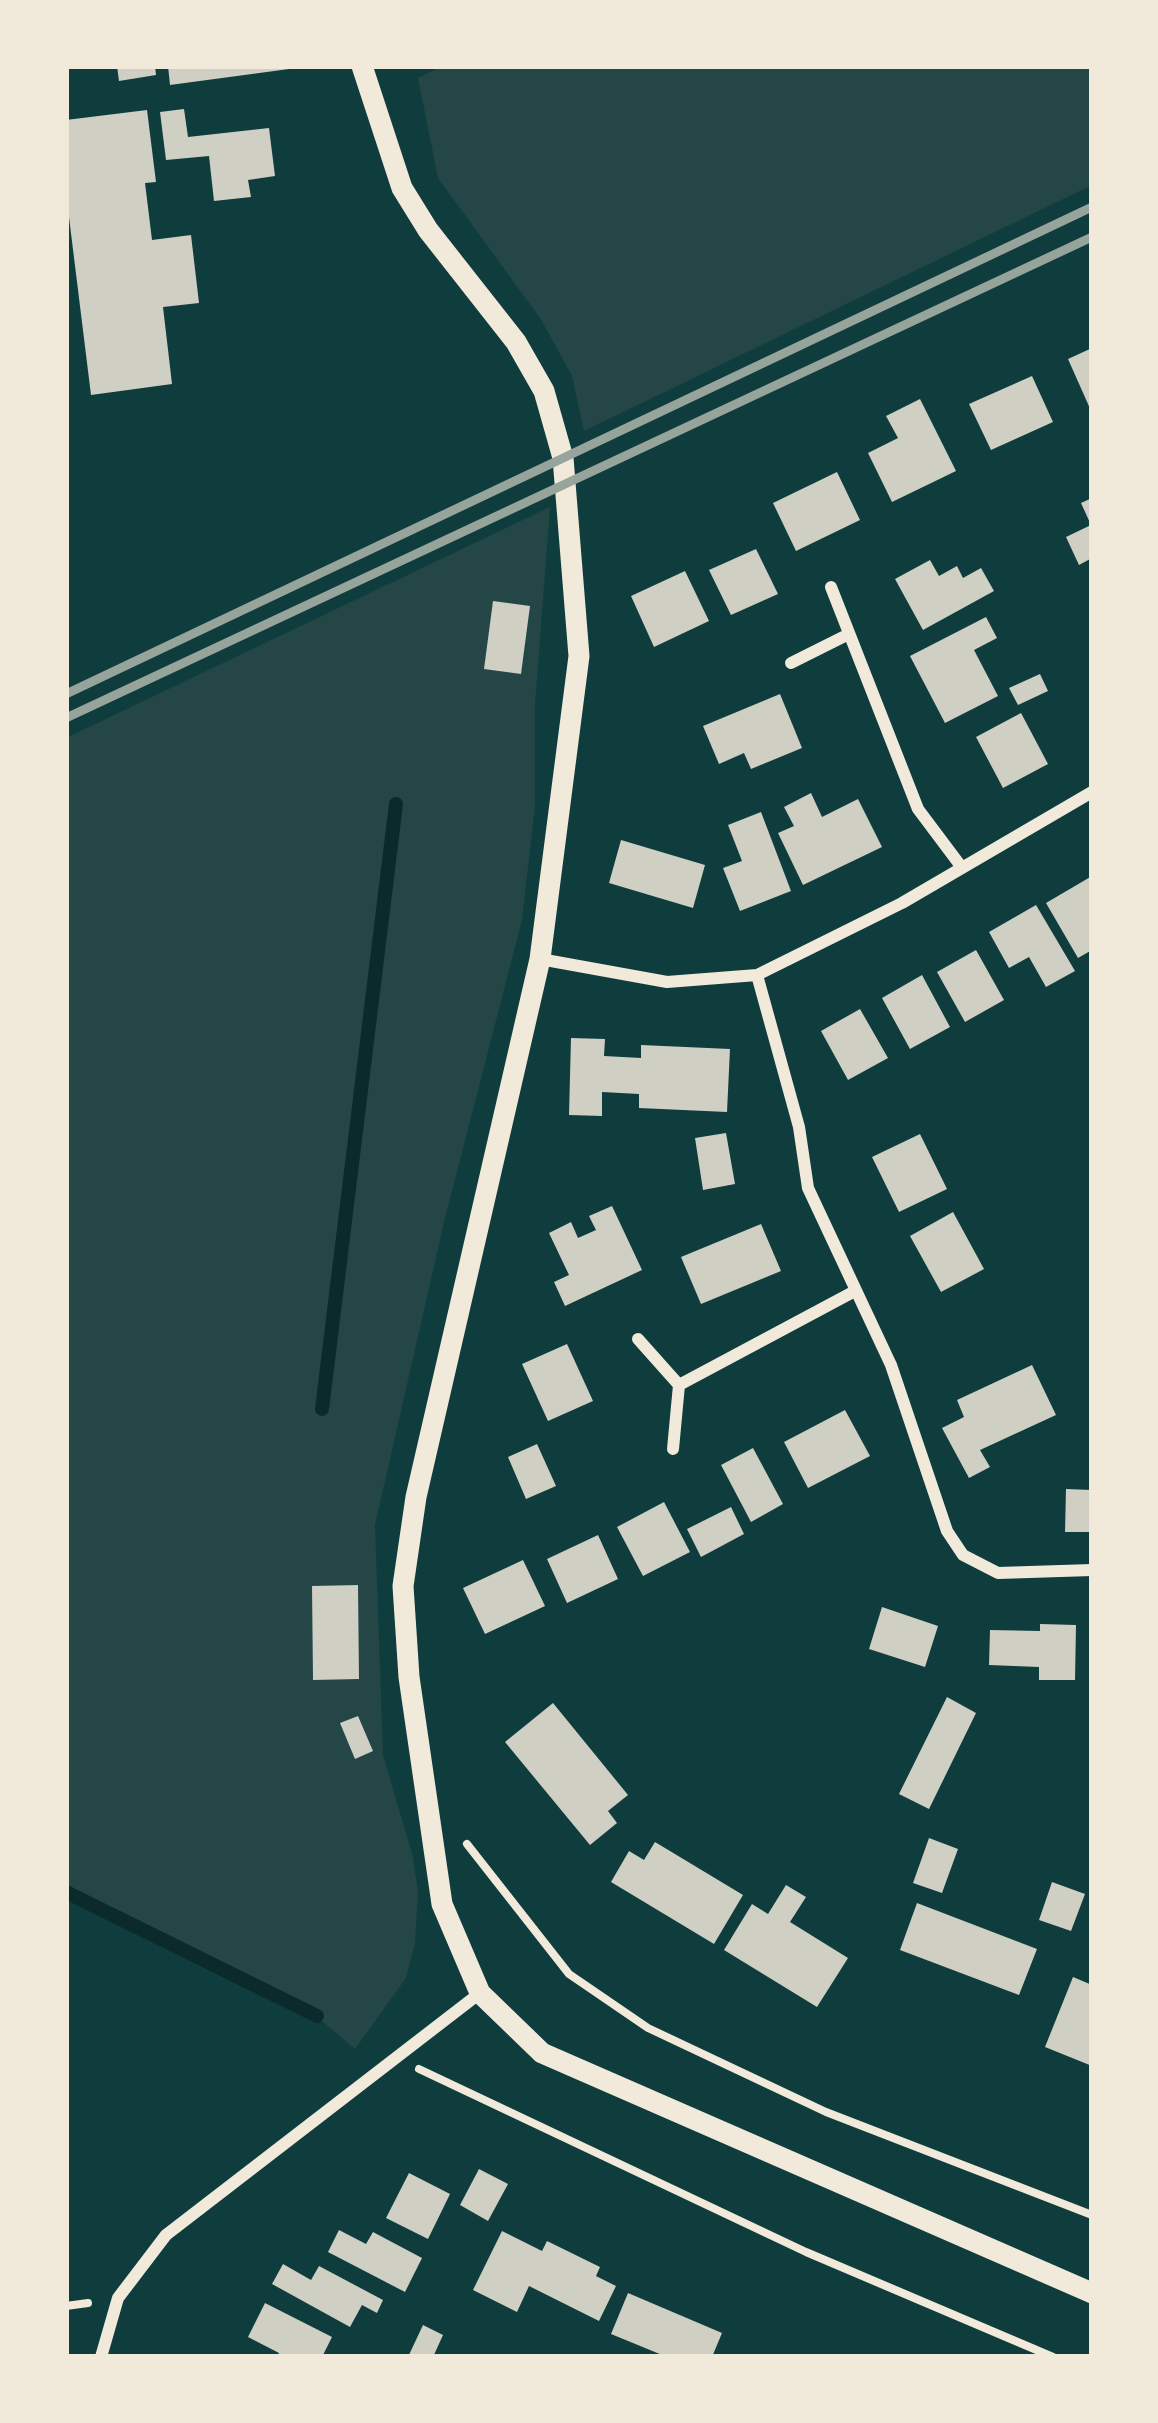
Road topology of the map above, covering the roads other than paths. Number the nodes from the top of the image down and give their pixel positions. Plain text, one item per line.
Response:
1 (362, 66) edge
2 (831, 587) dead end
3 (849, 634) junction
4 (791, 663) dead end
5 (1090, 799) edge
6 (960, 865) junction
7 (540, 959) junction
8 (757, 975) junction
9 (855, 1291) junction
10 (638, 1339) dead end
11 (679, 1385) junction
12 (673, 1448) dead end
13 (1092, 1570) edge
14 (480, 1994) junction
15 (1092, 2293) edge
16 (101, 2357) edge

1 - 7 street
2 - 3 street
3 - 4 street
3 - 6 street
5 - 6 street
6 - 8 street
7 - 8 street
7 - 14 street
8 - 9 street
9 - 11 street
9 - 13 street
10 - 11 street
11 - 12 street
14 - 15 street
14 - 16 street

